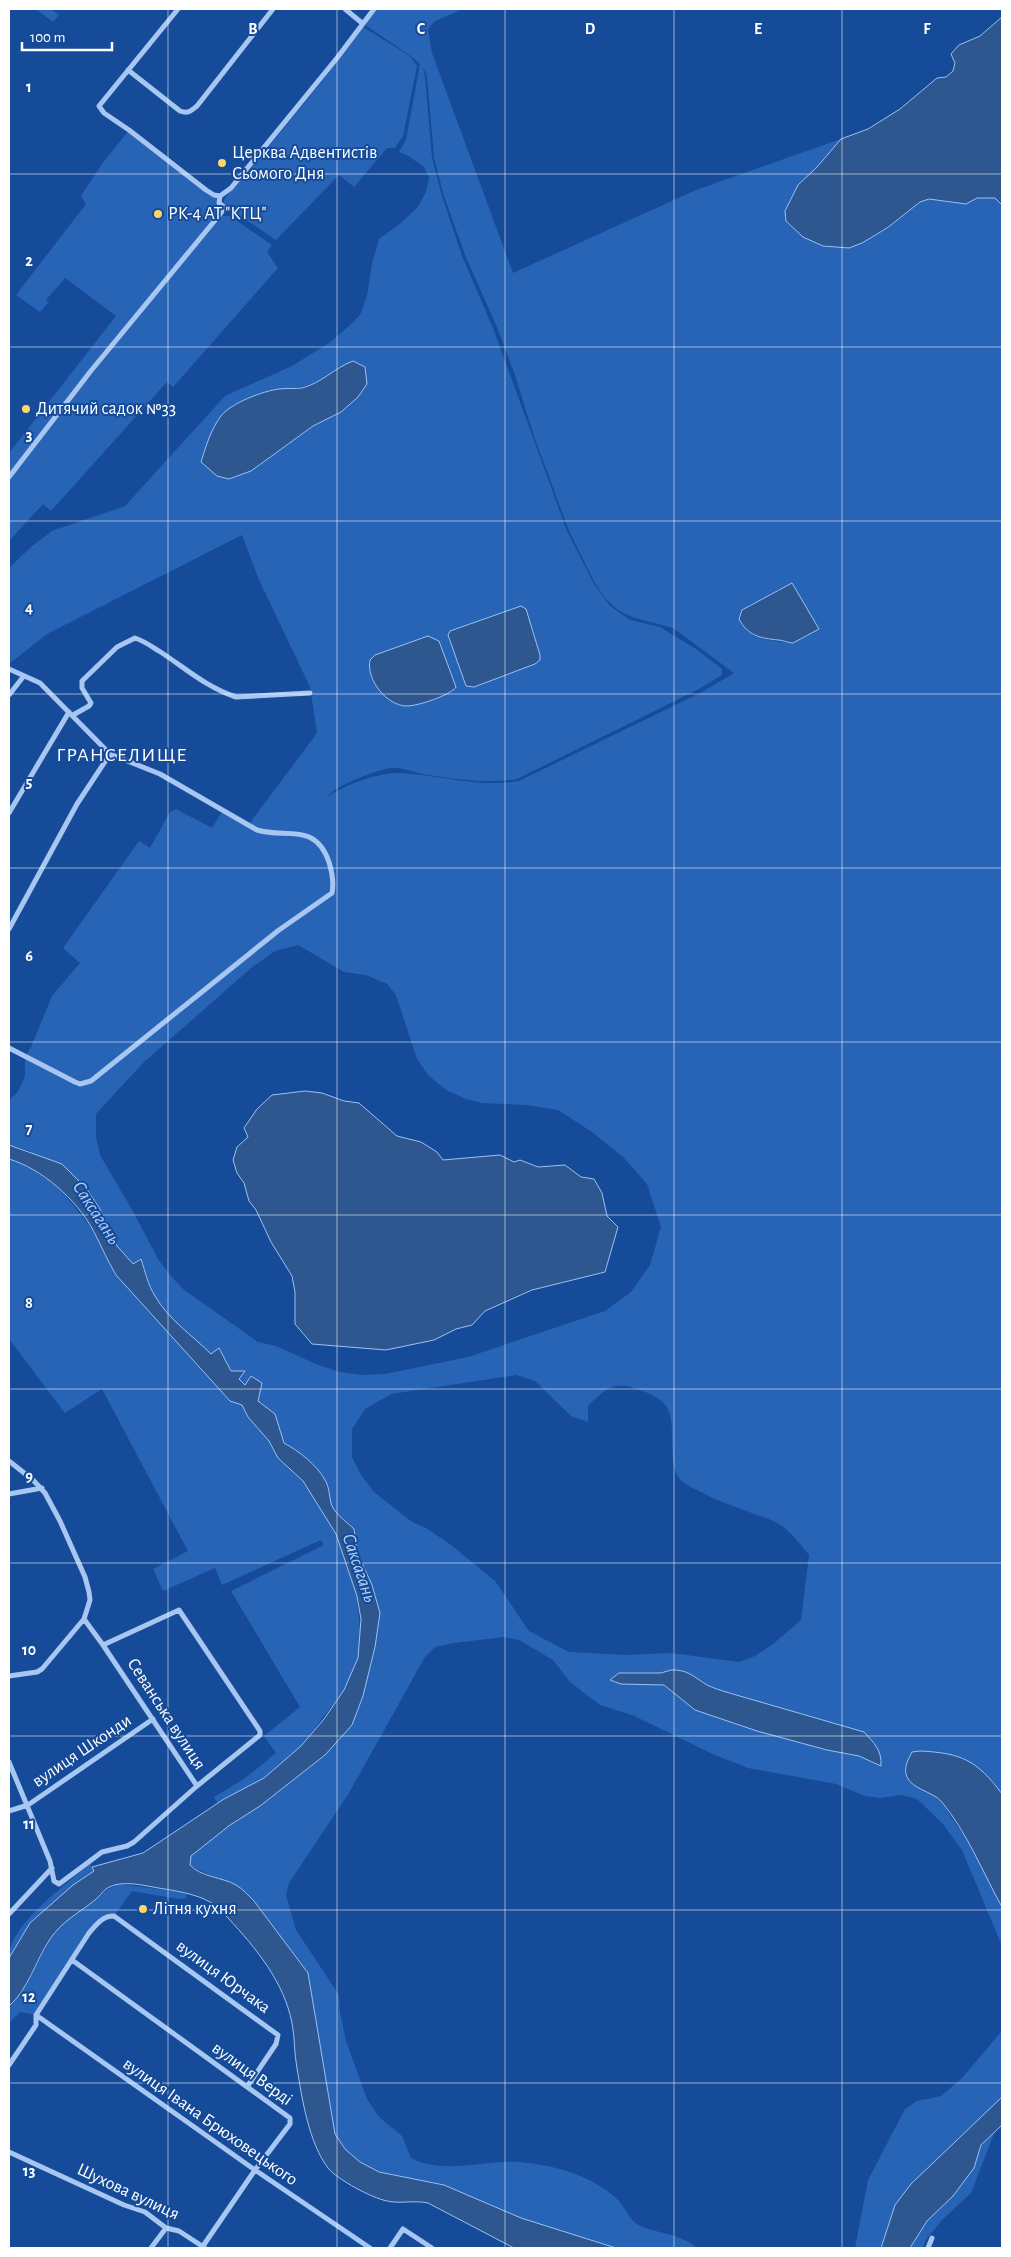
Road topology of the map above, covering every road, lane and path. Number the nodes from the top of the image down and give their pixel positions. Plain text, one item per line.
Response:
1 (178, 9) edge
2 (273, 9) edge
3 (345, 9) edge
4 (374, 9) edge
5 (362, 23) junction
6 (128, 70) junction
7 (220, 196) junction
8 (9, 477) edge
9 (9, 669) edge
10 (23, 677) junction
11 (310, 693) dead end
12 (9, 695) edge
13 (71, 713) junction
14 (110, 754) junction
15 (9, 813) edge
16 (9, 929) edge
17 (9, 1048) edge
18 (9, 1460) edge
19 (42, 1488) junction
20 (9, 1494) edge
21 (84, 1619) junction
22 (103, 1645) junction
23 (9, 1676) edge
24 (153, 1719) junction
25 (9, 1762) edge
26 (196, 1786) junction
27 (28, 1805) junction
28 (9, 1811) edge
29 (52, 1868) junction
30 (9, 1914) edge
31 (72, 1960) junction
32 (36, 2015) junction
33 (9, 2065) edge
34 (247, 2087) junction
35 (9, 2152) edge
36 (255, 2170) junction
37 (166, 2228) junction
38 (932, 2238) dead end
39 (204, 2247) edge
40 (150, 2248) edge
41 (370, 2248) edge
42 (390, 2248) edge
43 (432, 2248) edge
44 (928, 2248) edge

1 - 6 street
2 - 6 street
3 - 5 street
4 - 5 street
5 - 7 street
6 - 7 street
7 - 8 street
9 - 10 street
10 - 12 street
10 - 13 street
11 - 13 street
13 - 14 street
13 - 15 street
14 - 16 street
14 - 17 street
18 - 19 street
19 - 20 street
19 - 21 street
21 - 22 street, Севанська вулиця
21 - 23 street
22 - 24 street, Севанська вулиця
22 - 26 street, Севанська вулиця
24 - 26 street, Севанська вулиця
24 - 27 street, вулиця Шконди
25 - 27 street, вулиця Шконди
26 - 29 street, вулиця Шконди
27 - 28 street, вулиця Шконди
27 - 29 street, вулиця Шконди
29 - 30 street
31 - 32 street
31 - 34 street, вулиця Верді
31 - 34 street, вулиця Юрчака
32 - 33 street
32 - 36 street, вулиця Івана Брюховецького
34 - 36 street, вулиця Верді
35 - 37 street, Шухова вулиця
36 - 39 street, вулиця Верді
36 - 41 street, вулиця Івана Брюховецького
37 - 39 street, Шухова вулиця
37 - 40 street
38 - 44 street
42 - 43 street

